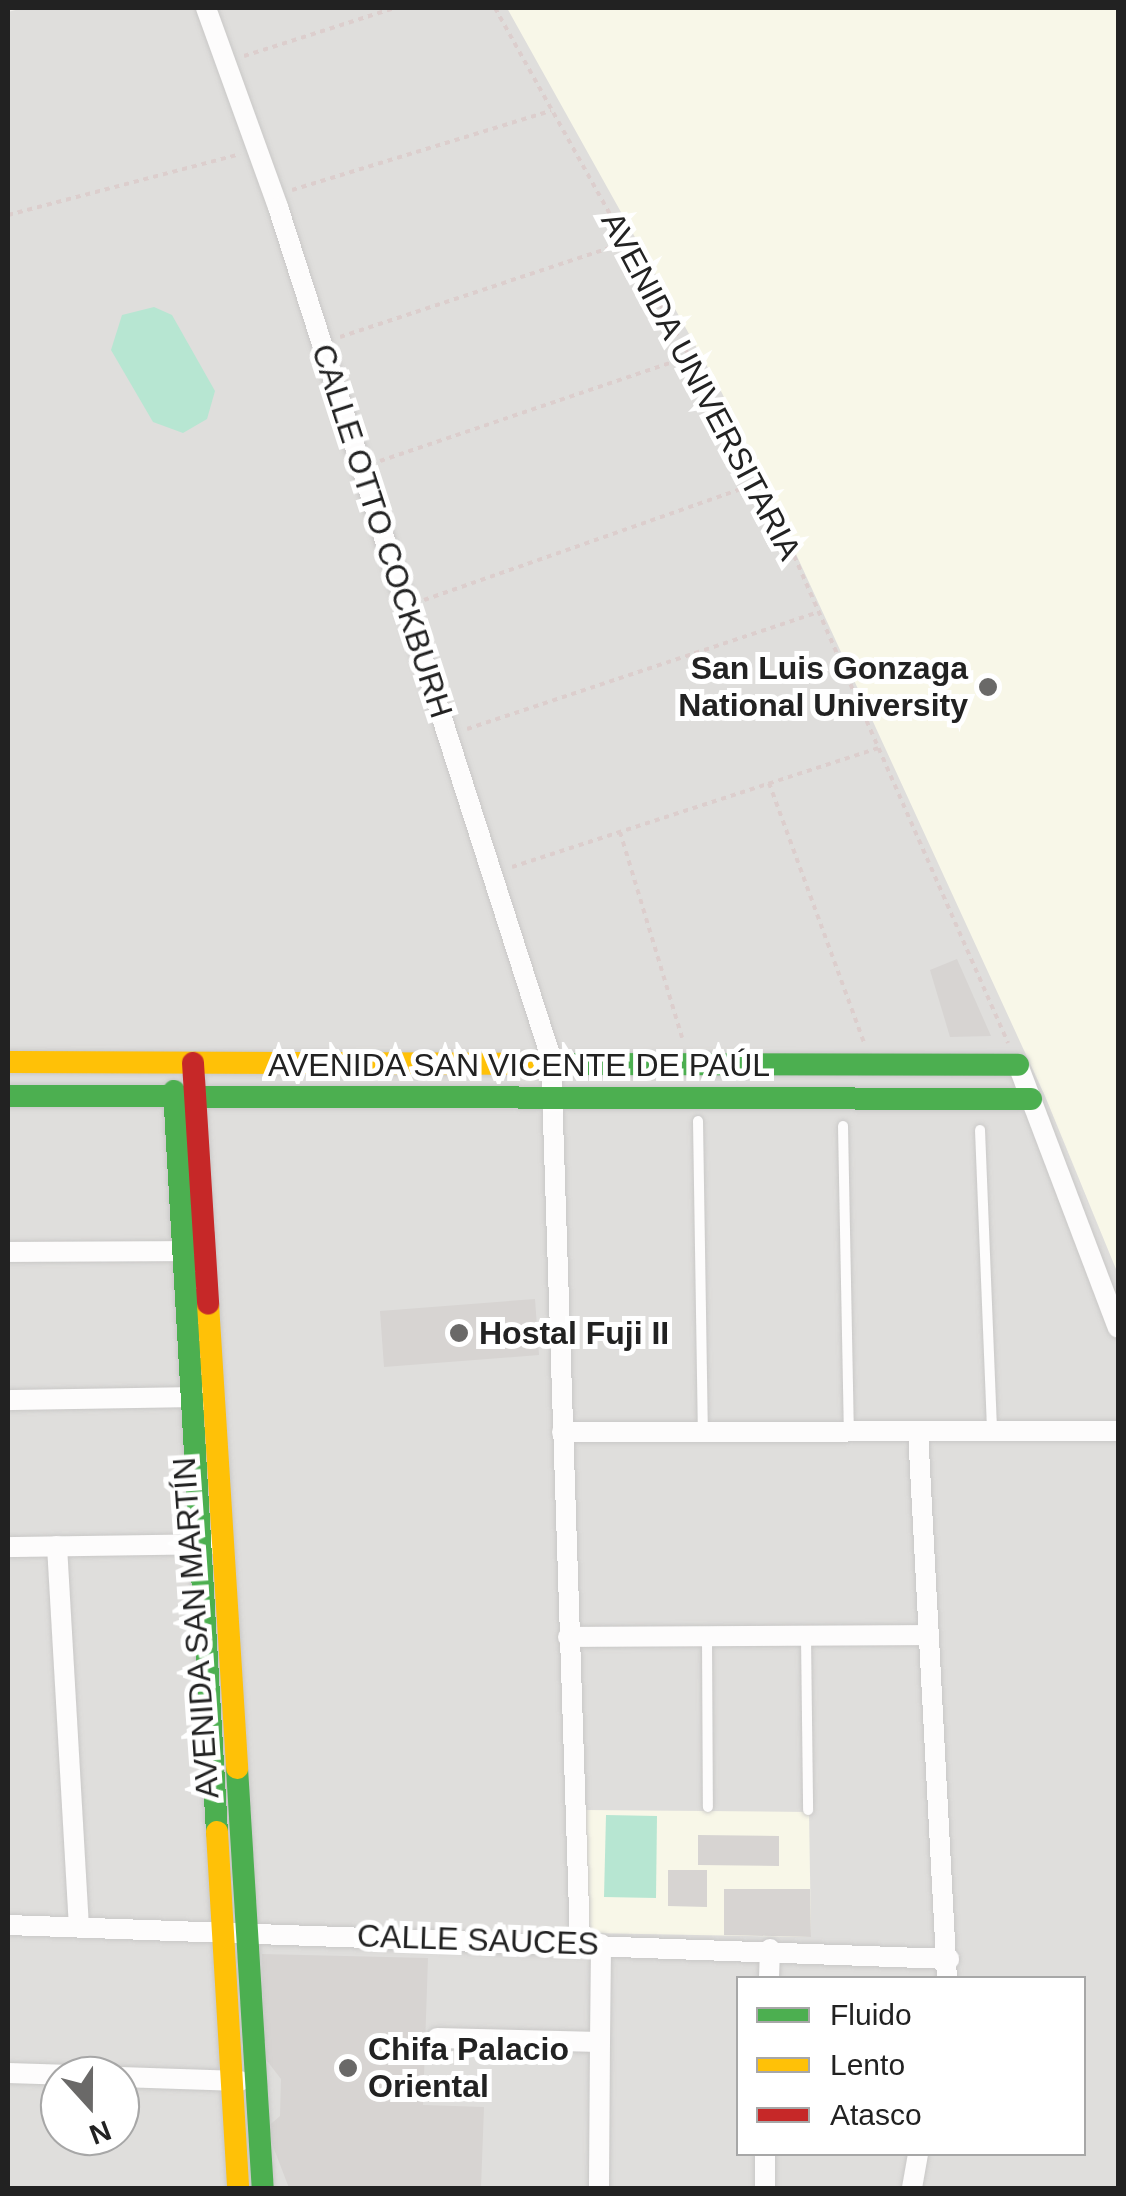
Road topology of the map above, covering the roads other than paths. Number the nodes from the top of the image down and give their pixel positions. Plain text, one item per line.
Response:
1 (206, 8) edge
2 (8, 1062) edge
3 (182, 1062) junction
4 (1018, 1065) joint
5 (8, 1096) edge
6 (184, 1096) junction
7 (1031, 1099) junction
8 (698, 1121) dead end
9 (843, 1126) dead end
10 (980, 1130) dead end
11 (194, 1251) junction
12 (8, 1252) edge
13 (1118, 1328) edge
14 (202, 1397) junction
15 (8, 1400) edge
16 (918, 1430) junction
17 (992, 1430) junction
18 (1118, 1430) edge
19 (849, 1431) junction
20 (562, 1432) junction
21 (703, 1432) junction
22 (223, 1543) junction
23 (198, 1544) junction
24 (57, 1546) junction
25 (8, 1547) edge
26 (928, 1635) junction
27 (707, 1636) junction
28 (806, 1636) junction
29 (568, 1638) junction
30 (708, 1807) dead end
31 (808, 1810) dead end
32 (8, 1925) edge
33 (79, 1926) junction
34 (223, 1932) junction
35 (248, 1933) junction
36 (591, 1944) junction
37 (770, 1949) junction
38 (948, 1968) edge
39 (770, 1976) edge
40 (437, 2038) dead end
41 (600, 2042) junction
42 (8, 2073) edge
43 (40, 2074) edge
44 (140, 2077) edge
45 (232, 2080) junction
46 (257, 2081) junction
47 (765, 2156) edge
48 (918, 2156) edge
49 (238, 2188) edge
50 (264, 2188) edge
51 (599, 2188) edge
52 (764, 2188) edge
53 (912, 2188) edge

1 - 20 street, CALLE OTTO COCKBURH
2 - 3 street, AVENIDA SAN VICENTE DE PAÚL
3 - 4 street, AVENIDA SAN VICENTE DE PAÚL
3 - 6 street, AVENIDA SAN MARTÍN
4 - 7 street
5 - 6 street, AVENIDA SAN VICENTE DE PAÚL
6 - 7 street, AVENIDA SAN VICENTE DE PAÚL
6 - 11 street, AVENIDA SAN MARTÍN
7 - 13 street
8 - 21 lane
9 - 19 lane
10 - 17 lane
11 - 12 street
11 - 14 street, AVENIDA SAN MARTÍN
14 - 15 street
14 - 22 street, AVENIDA SAN MARTÍN
14 - 23 street, AVENIDA SAN MARTÍN
16 - 17 street
16 - 19 street
16 - 26 street
17 - 18 street
19 - 21 street
20 - 21 street
20 - 29 street, CALLE OTTO COCKBURH
22 - 23 street
22 - 35 street, AVENIDA SAN MARTÍN
23 - 24 street
23 - 34 street, AVENIDA SAN MARTÍN
24 - 25 street
24 - 33 street
26 - 28 street
26 - 38 street
27 - 28 street
27 - 29 street
27 - 30 lane
28 - 31 lane
29 - 36 street, CALLE OTTO COCKBURH
32 - 33 street, CALLE SAUCES
33 - 34 street, CALLE SAUCES
34 - 35 street, CALLE SAUCES
34 - 45 street, AVENIDA SAN MARTÍN
35 - 36 street, CALLE SAUCES
35 - 46 street, AVENIDA SAN MARTÍN
36 - 37 street, CALLE SAUCES
36 - 41 street, CALLE OTTO COCKBURH
37 - 38 street, CALLE SAUCES
37 - 39 street
40 - 41 street
41 - 51 street, CALLE OTTO COCKBURH
42 - 43 street
44 - 45 street
45 - 46 street
45 - 49 street, AVENIDA SAN MARTÍN
46 - 50 street, AVENIDA SAN MARTÍN
47 - 52 street
48 - 53 street

